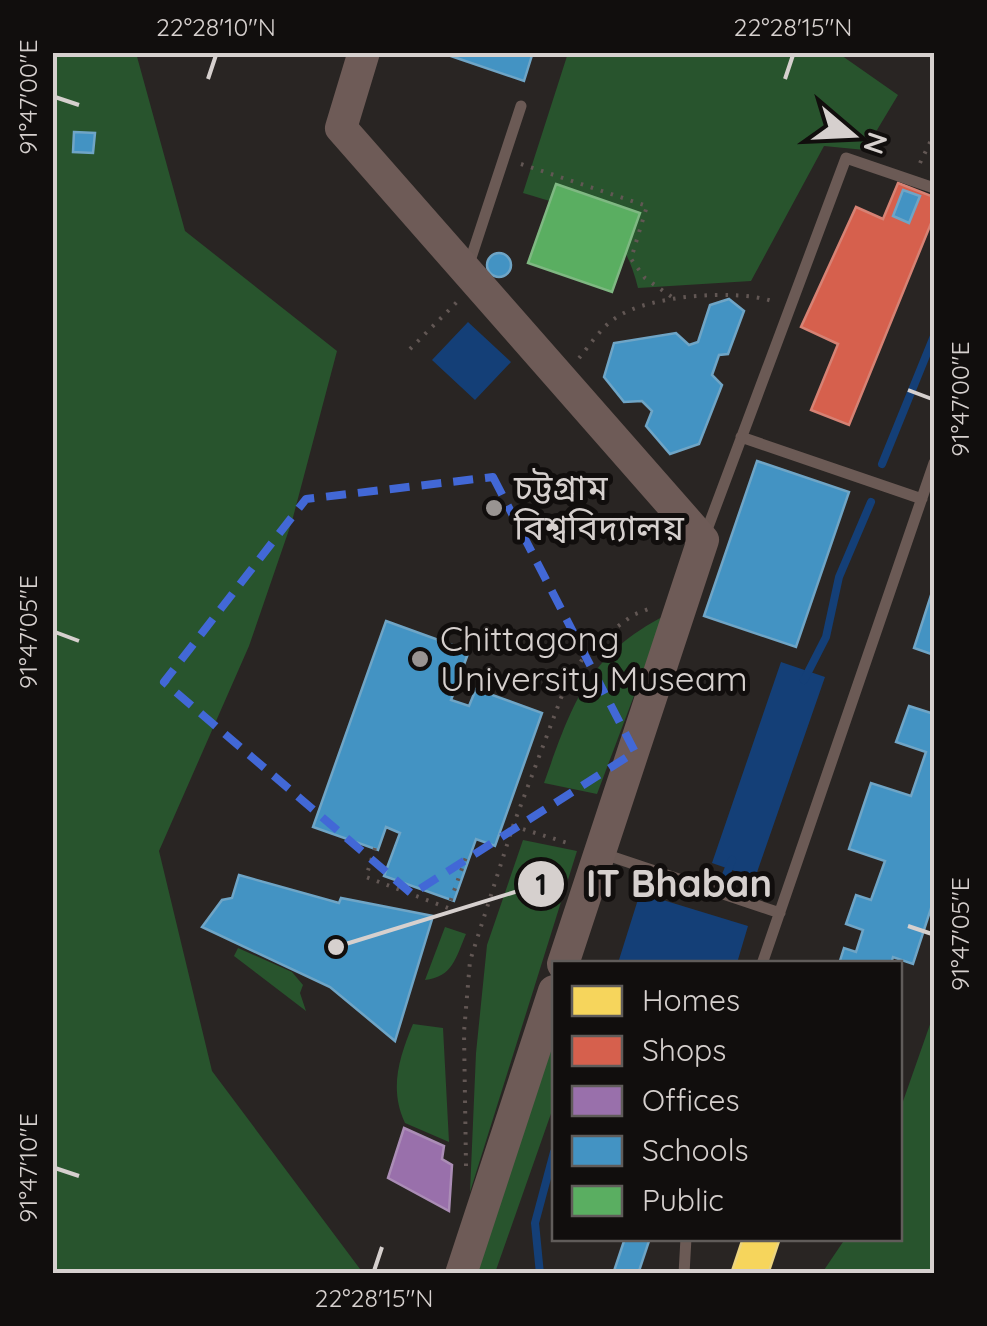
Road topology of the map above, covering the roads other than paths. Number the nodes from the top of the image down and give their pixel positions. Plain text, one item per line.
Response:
1 (364, 52) edge
2 (522, 106) dead end
3 (934, 188) edge
4 (474, 274) junction
5 (742, 436) junction
6 (934, 463) edge
7 (922, 499) junction
8 (703, 540) junction
9 (600, 853) junction
10 (780, 913) junction
11 (565, 961) edge
12 (763, 961) edge
13 (552, 1006) edge
14 (686, 1241) edge
15 (461, 1274) edge
16 (684, 1274) edge

1 - 4 street
2 - 4 lane
3 - 5 lane
4 - 8 street
5 - 7 lane
5 - 8 lane
6 - 7 lane
7 - 10 lane
8 - 9 street
9 - 10 lane
9 - 11 street
10 - 12 lane
13 - 15 street
14 - 16 lane

